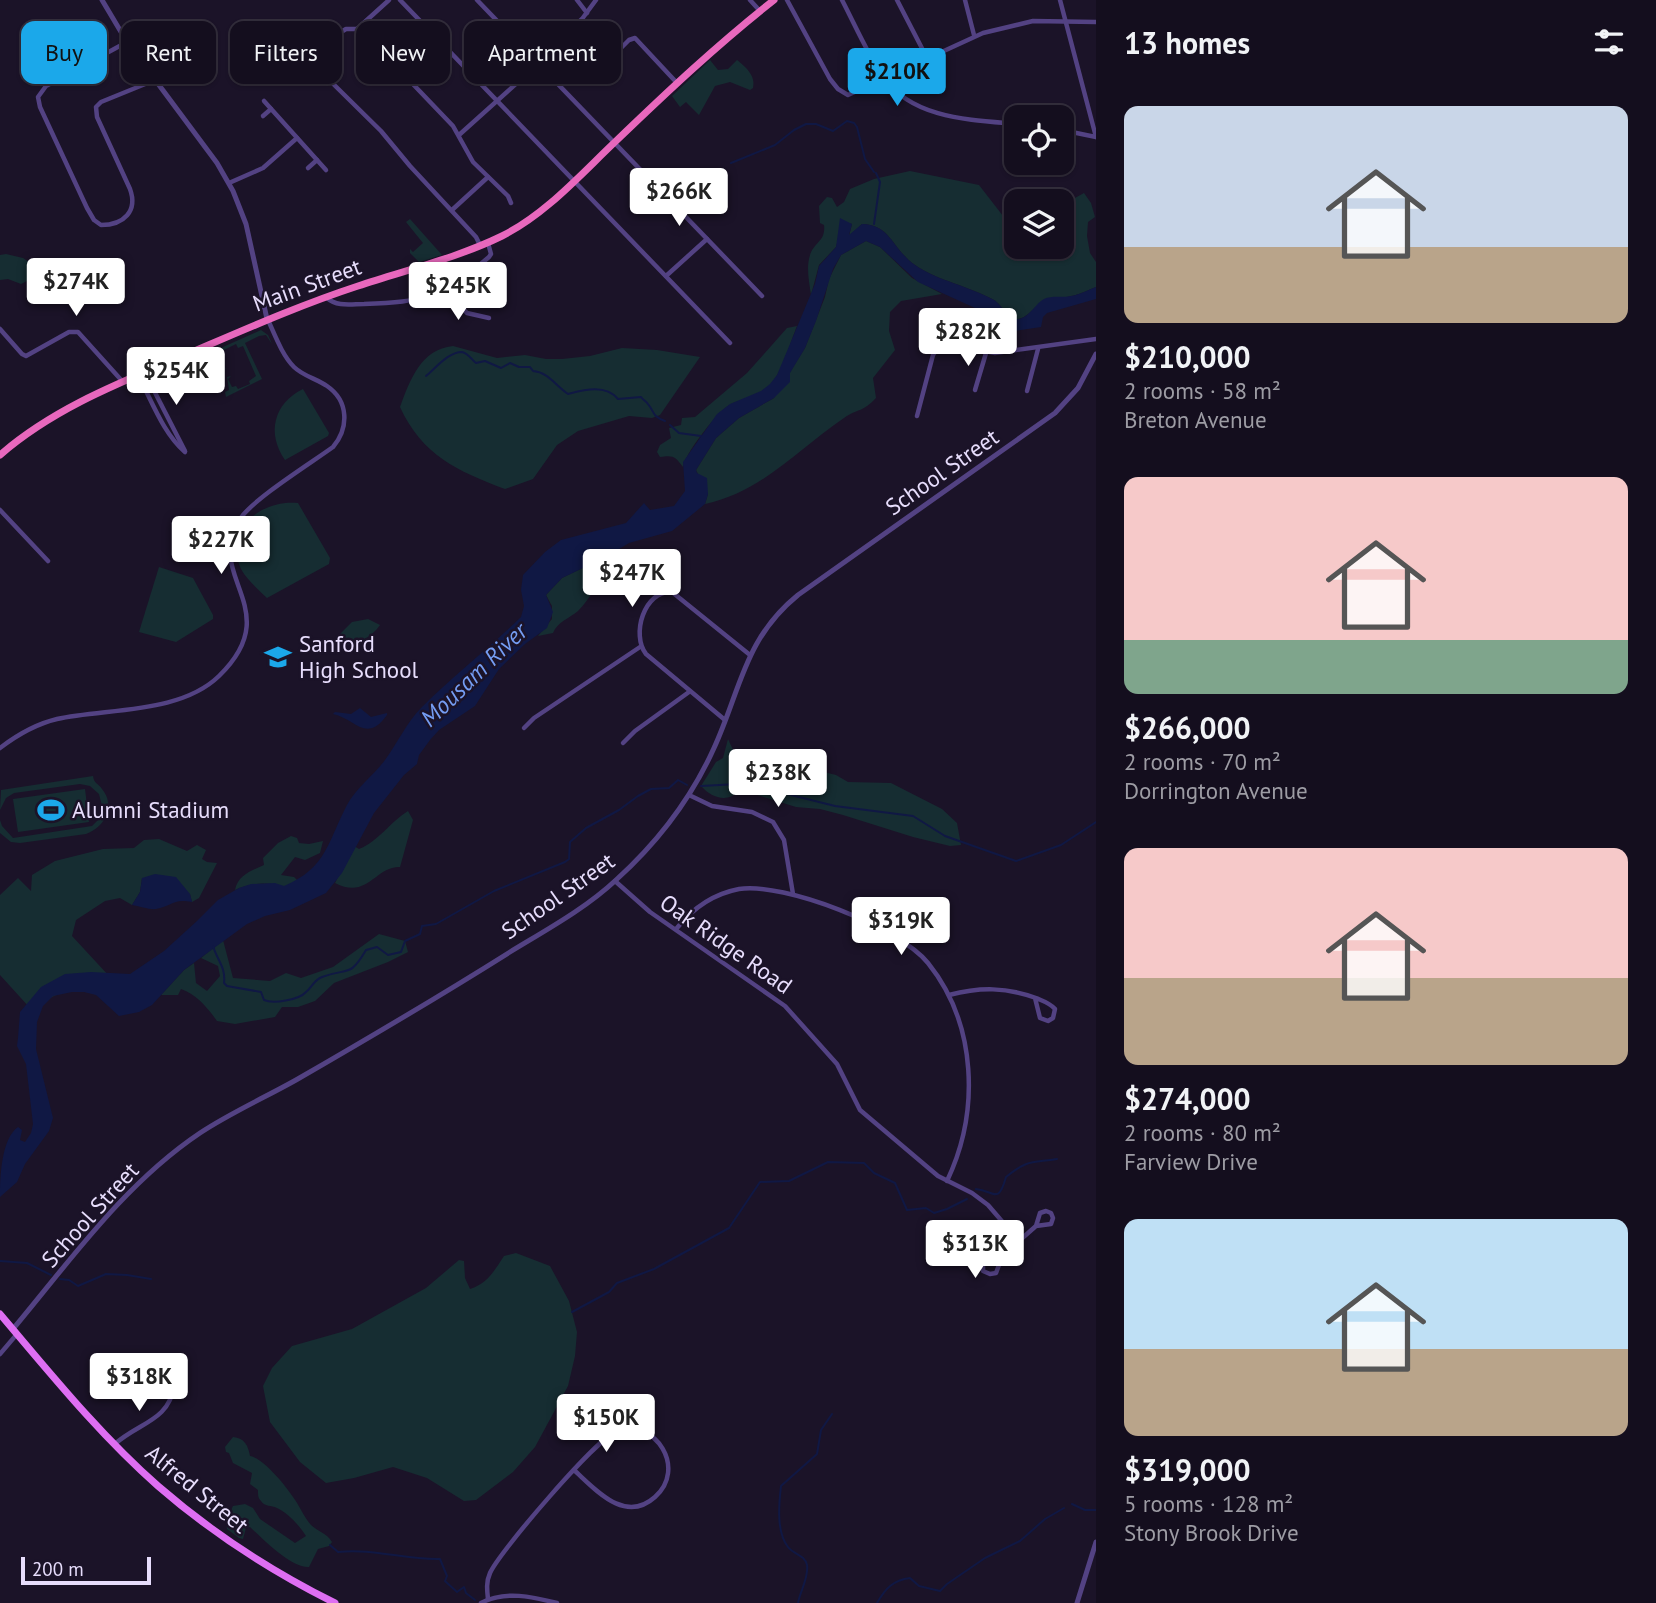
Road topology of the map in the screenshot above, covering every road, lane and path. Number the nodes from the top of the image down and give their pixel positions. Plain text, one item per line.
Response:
1 (102, 0) edge
2 (389, 0) edge
3 (400, 0) edge
4 (477, 0) edge
5 (577, 0) edge
6 (596, 0) edge
7 (750, 0) edge
8 (774, 0) edge
9 (787, 0) edge
10 (842, 0) edge
11 (897, 0) edge
12 (965, 0) edge
13 (1060, 0) edge
14 (760, 11) junction
15 (587, 13) junction
16 (366, 21) edge
17 (497, 21) edge
18 (579, 21) edge
19 (1065, 21) junction
20 (1096, 22) edge
21 (356, 29) edge
22 (121, 32) edge
23 (974, 35) junction
24 (121, 45) edge
25 (621, 48) edge
26 (927, 58) junction
27 (885, 79) junction
28 (677, 83) junction
29 (145, 84) edge
30 (158, 84) edge
31 (413, 84) edge
32 (516, 84) edge
33 (558, 84) edge
34 (264, 101) dead end
35 (497, 102) junction
36 (271, 109) junction
37 (262, 116) dead end
38 (1004, 123) edge
39 (1074, 132) edge
40 (459, 135) junction
41 (1096, 137) edge
42 (297, 138) junction
43 (615, 142) junction
44 (317, 160) junction
45 (308, 168) dead end
46 (326, 170) dead end
47 (488, 177) junction
48 (574, 181) junction
49 (229, 183) junction
50 (511, 203) dead end
51 (452, 210) junction
52 (706, 239) junction
53 (484, 244) junction
54 (666, 276) junction
55 (446, 290) junction
56 (762, 296) dead end
57 (326, 297) junction
58 (489, 318) dead end
59 (267, 319) junction
60 (0, 329) edge
61 (1096, 339) edge
62 (730, 343) dead end
63 (1038, 349) junction
64 (986, 353) junction
65 (1095, 357) edge
66 (141, 374) junction
67 (123, 382) junction
68 (975, 390) dead end
69 (1027, 391) dead end
70 (917, 416) dead end
71 (0, 455) edge
72 (0, 510) edge
73 (48, 561) dead end
74 (640, 647) junction
75 (750, 655) junction
76 (690, 692) junction
77 (726, 720) junction
78 (524, 728) dead end
79 (623, 743) dead end
80 (0, 748) edge
81 (689, 795) junction
82 (615, 881) junction
83 (793, 894) junction
84 (677, 928) junction
85 (949, 995) junction
86 (1035, 998) junction
87 (947, 1181) junction
88 (1036, 1226) dead end
89 (1019, 1241) junction
90 (1002, 1257) junction
91 (0, 1314) edge
92 (15, 1332) junction
93 (0, 1354) edge
94 (174, 1386) dead end
95 (115, 1444) junction
96 (574, 1470) junction
97 (1096, 1542) edge
98 (488, 1599) junction
99 (335, 1603) edge
100 (481, 1603) edge
101 (557, 1603) edge
102 (1077, 1603) edge

1 - 22 street
2 - 16 street
3 - 35 street
4 - 17 street
5 - 15 street
6 - 15 street
7 - 14 street
8 - 14 highway, Main Street
9 - 27 street
10 - 27 street
11 - 26 street
12 - 23 street
13 - 19 street
14 - 28 highway, Main Street
15 - 18 street
19 - 20 street
19 - 23 street
19 - 41 street
21 - 51 street
23 - 26 street
24 - 29 street
25 - 28 street
26 - 27 street
27 - 38 street
28 - 43 highway, Main Street
30 - 49 street
31 - 40 street
32 - 35 street
33 - 43 street
34 - 36 street
35 - 40 street
35 - 48 street
36 - 37 street
36 - 42 street
39 - 41 street
40 - 47 street
42 - 44 street
42 - 49 street
43 - 48 highway, Main Street
43 - 52 street
44 - 45 street
44 - 46 street
47 - 50 street
47 - 51 street
48 - 53 highway, Main Street
48 - 54 street
49 - 59 street
51 - 53 street
52 - 54 street
52 - 56 street
53 - 55 street
53 - 57 highway, Main Street
54 - 62 street
55 - 57 street
55 - 58 street
57 - 59 highway, Main Street
59 - 66 highway, Main Street
59 - 80 street
60 - 67 street
61 - 63 street
63 - 64 street
63 - 69 street
64 - 68 street
64 - 70 street
65 - 75 street, School Street
66 - 66 street
66 - 67 highway, Main Street
67 - 71 highway, Main Street
72 - 73 street
74 - 75 street
74 - 76 street
74 - 78 street
75 - 77 street, School Street
76 - 77 street
76 - 79 street
77 - 81 street, School Street
81 - 82 street, School Street
81 - 83 street
82 - 84 street, Oak Ridge Road
82 - 92 street, School Street
83 - 84 street
83 - 85 street
84 - 87 street, Oak Ridge Road
85 - 86 street
85 - 87 street
86 - 86 street
87 - 89 street, Oak Ridge Road
88 - 89 street
89 - 90 street
90 - 90 street
91 - 92 main road, Alfred Street
92 - 93 street
92 - 95 main road, Alfred Street
94 - 95 street
95 - 99 main road, Alfred Street
96 - 96 street
96 - 98 street
97 - 102 street
98 - 100 street
98 - 101 street

